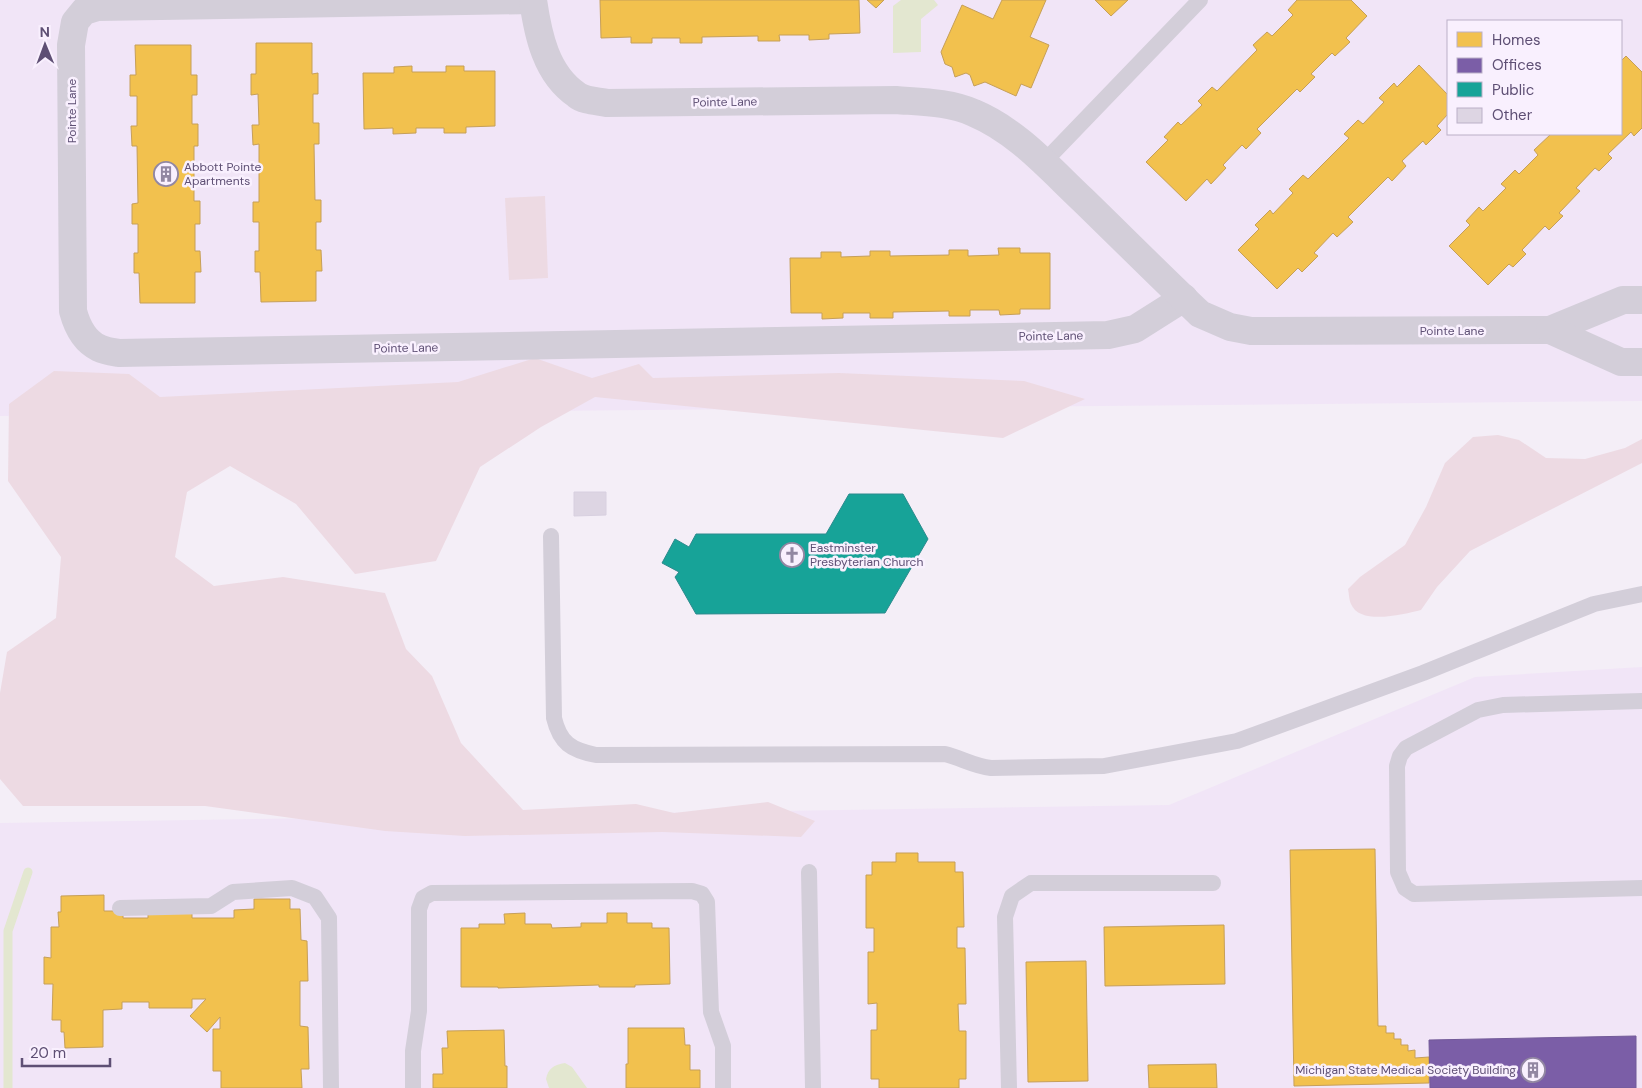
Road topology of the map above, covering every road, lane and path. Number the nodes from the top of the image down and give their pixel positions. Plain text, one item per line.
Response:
1 (533, 0) edge
2 (1200, 0) edge
3 (1044, 162) junction
4 (1184, 298) junction
5 (1642, 300) edge
6 (1550, 330) junction
7 (1642, 362) edge
8 (551, 536) dead end
9 (1642, 594) edge
10 (1642, 701) edge
11 (809, 872) dead end
12 (1212, 883) dead end
13 (1642, 888) edge
14 (120, 908) dead end
15 (331, 1088) edge
16 (414, 1088) edge
17 (723, 1088) edge
18 (813, 1088) edge
19 (1009, 1088) edge

1 - 3 street, Pointe Lane
1 - 4 street, Pointe Lane
2 - 3 lane
3 - 4 street, Pointe Lane
4 - 6 street, Pointe Lane
5 - 6 street
6 - 7 street
8 - 9 lane
10 - 13 lane
11 - 18 lane
12 - 19 lane
14 - 15 lane
16 - 17 lane

